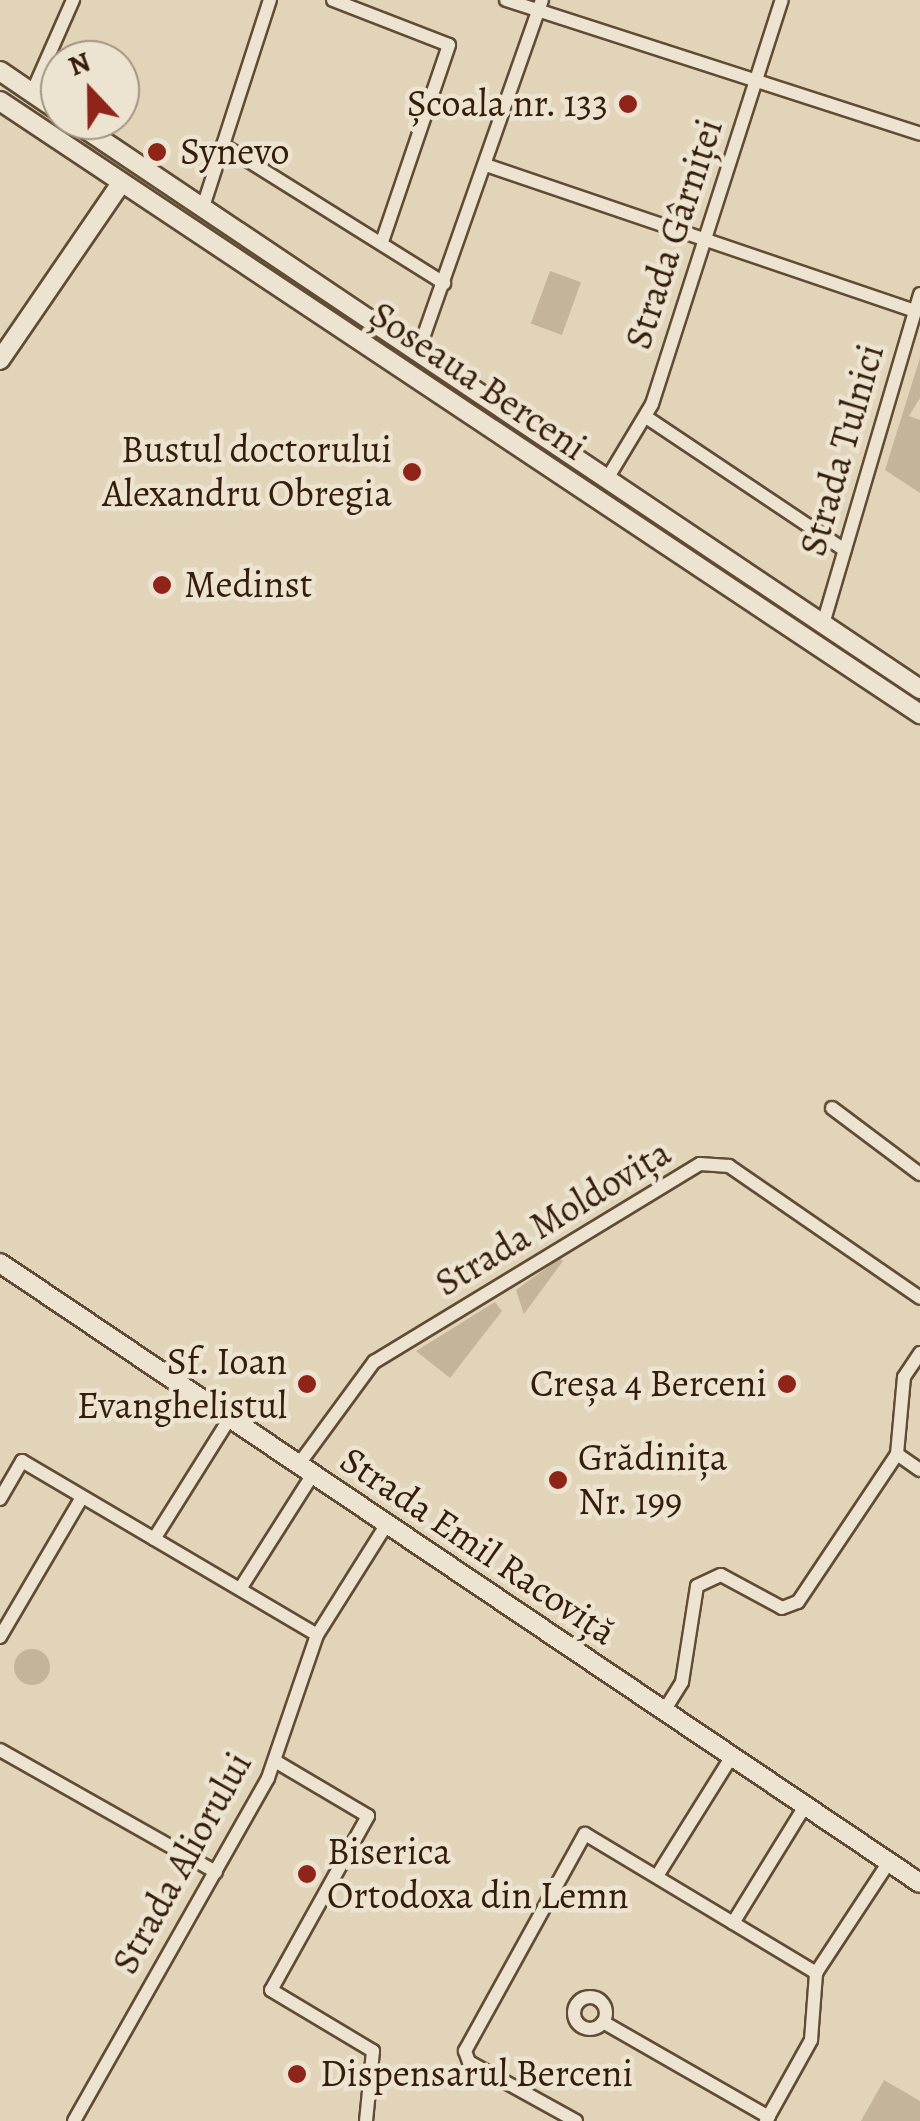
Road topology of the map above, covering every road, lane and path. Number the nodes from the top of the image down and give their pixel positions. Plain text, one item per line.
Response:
1 (73, 0) edge
2 (270, 0) edge
3 (333, 0) edge
4 (506, 0) edge
5 (782, 0) edge
6 (541, 5) edge
7 (0, 71) edge
8 (755, 80) junction
9 (32, 93) junction
10 (40, 98) edge
11 (0, 101) edge
12 (920, 134) edge
13 (102, 140) edge
14 (223, 145) junction
15 (486, 165) junction
16 (121, 182) junction
17 (203, 207) junction
18 (704, 240) junction
19 (382, 242) junction
20 (444, 283) junction
21 (920, 294) edge
22 (915, 310) junction
23 (913, 341) edge
24 (418, 352) junction
25 (0, 360) edge
26 (468, 386) junction
27 (455, 406) junction
28 (646, 417) junction
29 (607, 479) junction
30 (665, 518) junction
31 (653, 536) junction
32 (844, 550) junction
33 (823, 624) junction
34 (920, 689) edge
35 (920, 714) edge
36 (832, 1108) dead end
37 (920, 1174) edge
38 (0, 1263) edge
39 (920, 1298) edge
40 (920, 1354) edge
41 (230, 1418) junction
42 (896, 1454) junction
43 (306, 1470) junction
44 (920, 1470) edge
45 (82, 1497) junction
46 (0, 1499) edge
47 (388, 1524) junction
48 (154, 1539) junction
49 (240, 1590) junction
50 (317, 1634) junction
51 (0, 1637) edge
52 (664, 1711) junction
53 (0, 1750) edge
54 (732, 1756) junction
55 (276, 1761) junction
56 (806, 1806) junction
57 (889, 1862) junction
58 (216, 1872) junction
59 (657, 1876) junction
60 (920, 1883) edge
61 (733, 1923) junction
62 (816, 1974) junction
63 (603, 2022) dead end
64 (768, 2119) edge
65 (74, 2121) edge
66 (366, 2121) edge
67 (576, 2121) edge

1 - 9 street
2 - 14 street
3 - 19 street
4 - 6 street
5 - 8 street, Strada Gârniței
6 - 8 street
6 - 15 street
7 - 9 main road
8 - 12 street
8 - 18 street, Strada Gârniței
9 - 10 main road
11 - 16 main road, Șoseaua Berceni
13 - 17 main road, Șoseaua Berceni
14 - 17 street
14 - 19 street
15 - 18 street
15 - 20 street
16 - 25 main road
16 - 27 main road, Șoseaua Berceni
17 - 24 main road, Șoseaua Berceni
18 - 22 street
18 - 28 street, Strada Gârniței
19 - 20 street
20 - 24 street
21 - 22 street, Strada Tulnici
22 - 23 street, Strada Tulnici
23 - 32 street, Strada Tulnici
24 - 26 main road, Șoseaua Berceni
26 - 27 main road
26 - 29 main road, Șoseaua Berceni
27 - 31 main road, Șoseaua Berceni
28 - 29 street, Strada Gârniței
28 - 32 street
29 - 30 main road, Șoseaua Berceni
30 - 31 main road
30 - 33 main road, Șoseaua Berceni
31 - 35 main road, Șoseaua Berceni
32 - 33 street, Strada Tulnici
33 - 34 main road, Șoseaua Berceni
36 - 37 street
38 - 41 main road, Strada Emil Racoviță
39 - 43 street, Strada Moldovița
40 - 42 street
41 - 43 main road, Strada Emil Racoviță
41 - 48 street
42 - 44 street
42 - 52 street
43 - 47 main road, Strada Emil Racoviță
43 - 49 street, Strada Moldovița
45 - 46 street
45 - 48 street
45 - 51 street
47 - 50 street, Strada Aliorului
47 - 52 main road, Strada Emil Racoviță
48 - 49 street
49 - 50 street
50 - 55 street, Strada Aliorului
52 - 54 main road, Strada Emil Racoviță
53 - 58 street
54 - 56 main road, Strada Emil Racoviță
54 - 59 street
55 - 58 street, Strada Aliorului
55 - 66 street
56 - 57 main road, Strada Emil Racoviță
56 - 61 street
57 - 60 main road, Strada Emil Racoviță
57 - 62 street
58 - 65 street, Strada Aliorului
59 - 61 street
59 - 67 street
61 - 62 street
62 - 64 street
63 - 64 street

